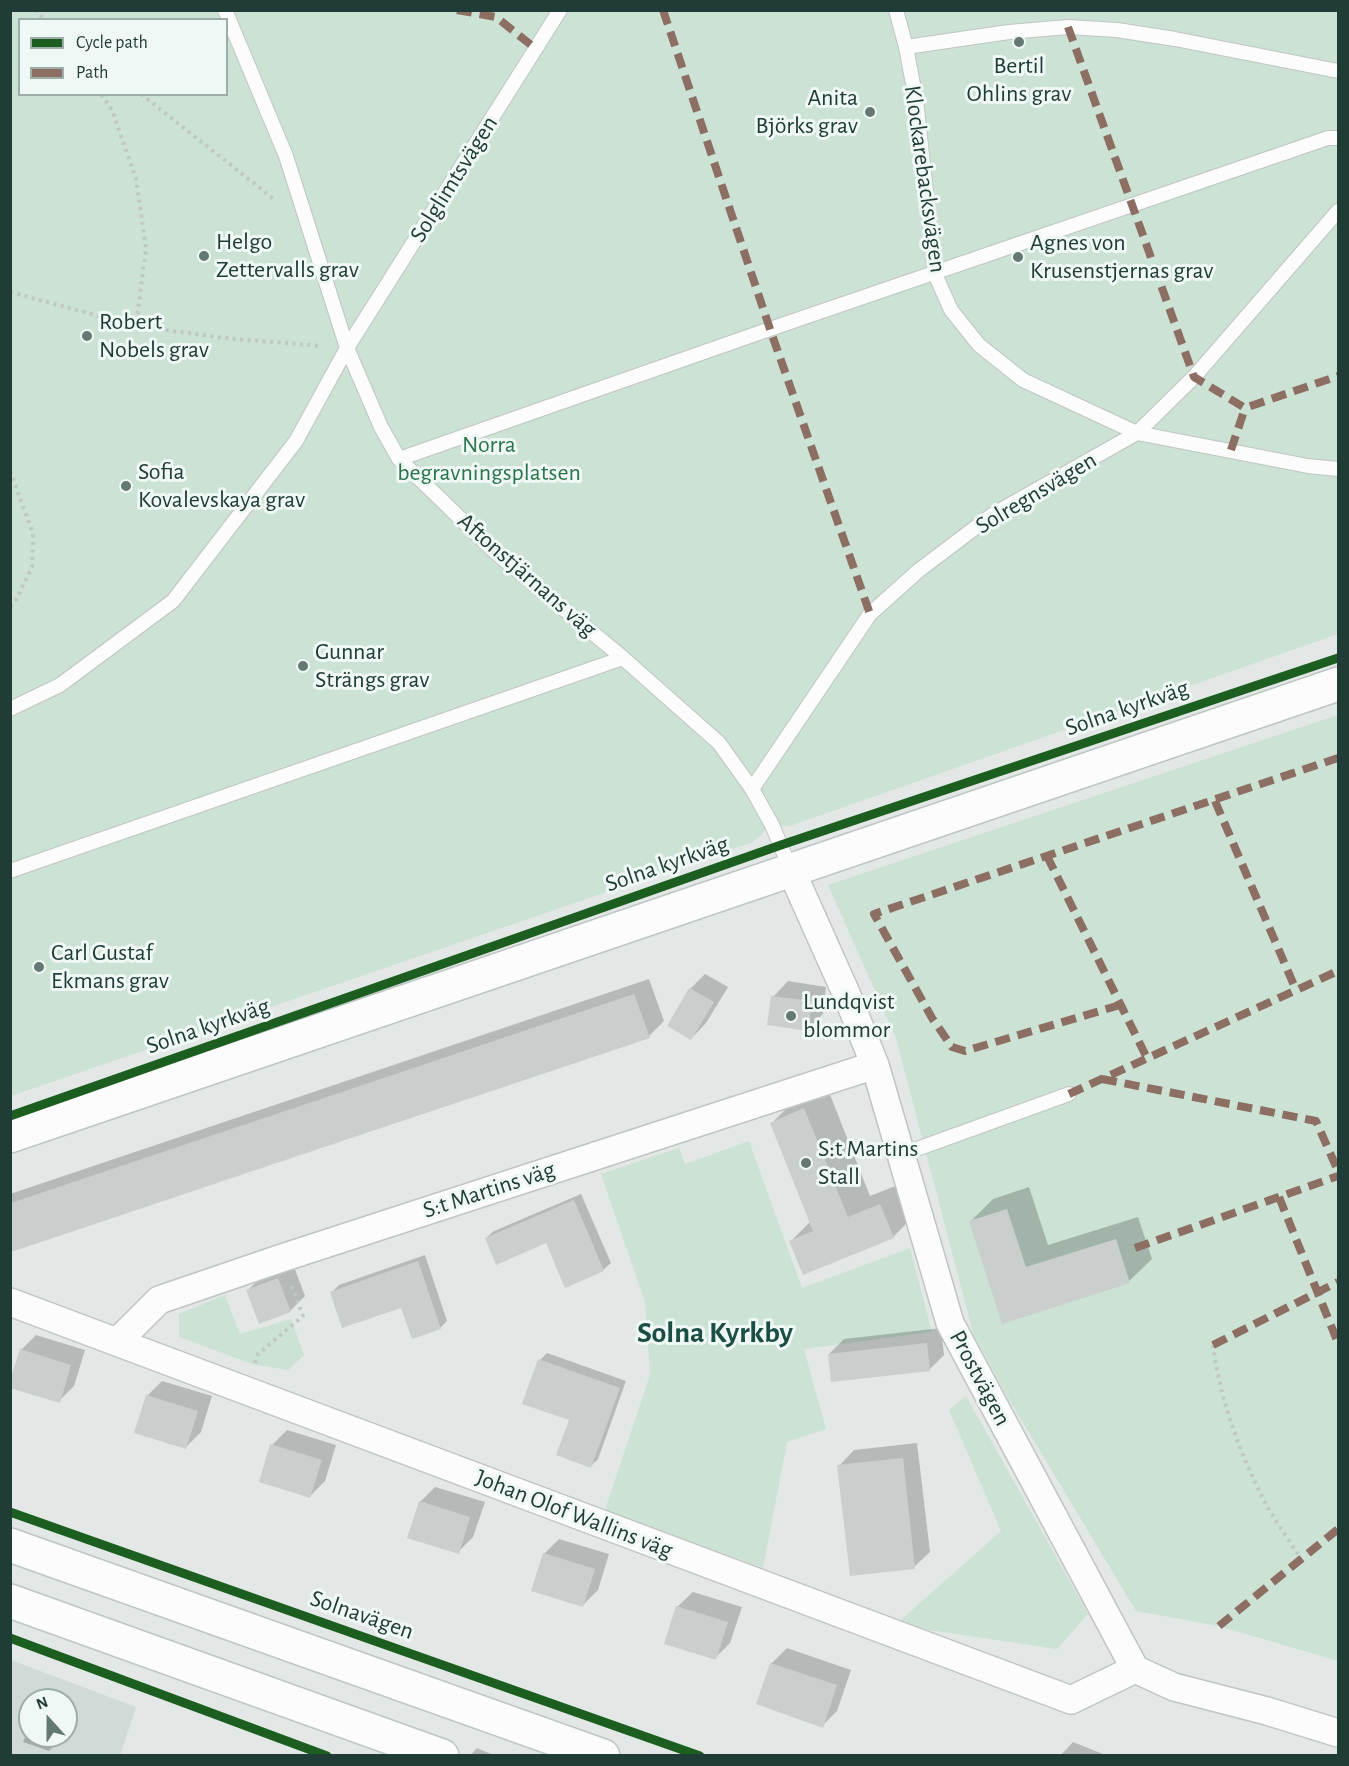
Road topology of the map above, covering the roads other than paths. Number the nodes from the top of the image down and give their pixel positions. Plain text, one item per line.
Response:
1 (225, 10) edge
2 (560, 10) edge
3 (896, 10) edge
4 (906, 47) junction
5 (1338, 71) edge
6 (1338, 138) edge
7 (1338, 211) edge
8 (935, 274) junction
9 (347, 348) junction
10 (1137, 433) junction
11 (399, 459) junction
12 (1338, 469) edge
13 (623, 658) junction
14 (1338, 684) edge
15 (10, 709) edge
16 (752, 789) junction
17 (791, 870) junction
18 (10, 871) edge
19 (875, 1065) junction
20 (1069, 1094) dead end
21 (10, 1136) edge
22 (903, 1154) junction
23 (10, 1302) edge
24 (118, 1341) junction
25 (10, 1545) edge
26 (10, 1601) edge
27 (1135, 1669) junction
28 (1338, 1733) edge
29 (442, 1755) edge
30 (603, 1755) edge

1 - 9 lane, Aftonstjärnans väg
2 - 9 lane, Solglimtsvägen
3 - 4 lane, Klockarebacksvägen
4 - 5 lane
4 - 8 lane, Klockarebacksvägen
6 - 8 lane
7 - 10 lane, Solregnsvägen
8 - 10 lane, Klockarebacksvägen
8 - 11 lane
9 - 11 lane, Aftonstjärnans väg
9 - 15 lane, Solglimtsvägen
10 - 12 lane, Klockarebacksvägen
10 - 16 lane, Solregnsvägen
11 - 13 lane, Aftonstjärnans väg
13 - 16 lane, Aftonstjärnans väg
13 - 18 lane
14 - 17 street, Solna kyrkväg
16 - 17 lane, Aftonstjärnans väg
17 - 19 street, Prostvägen
17 - 21 street, Solna kyrkväg
19 - 22 street, Prostvägen
19 - 24 street, S:t Martins väg
20 - 22 lane
22 - 27 street, Prostvägen
23 - 24 street, Johan Olof Wallins väg
24 - 27 street, Johan Olof Wallins väg
25 - 30 street
26 - 29 street
27 - 28 street

